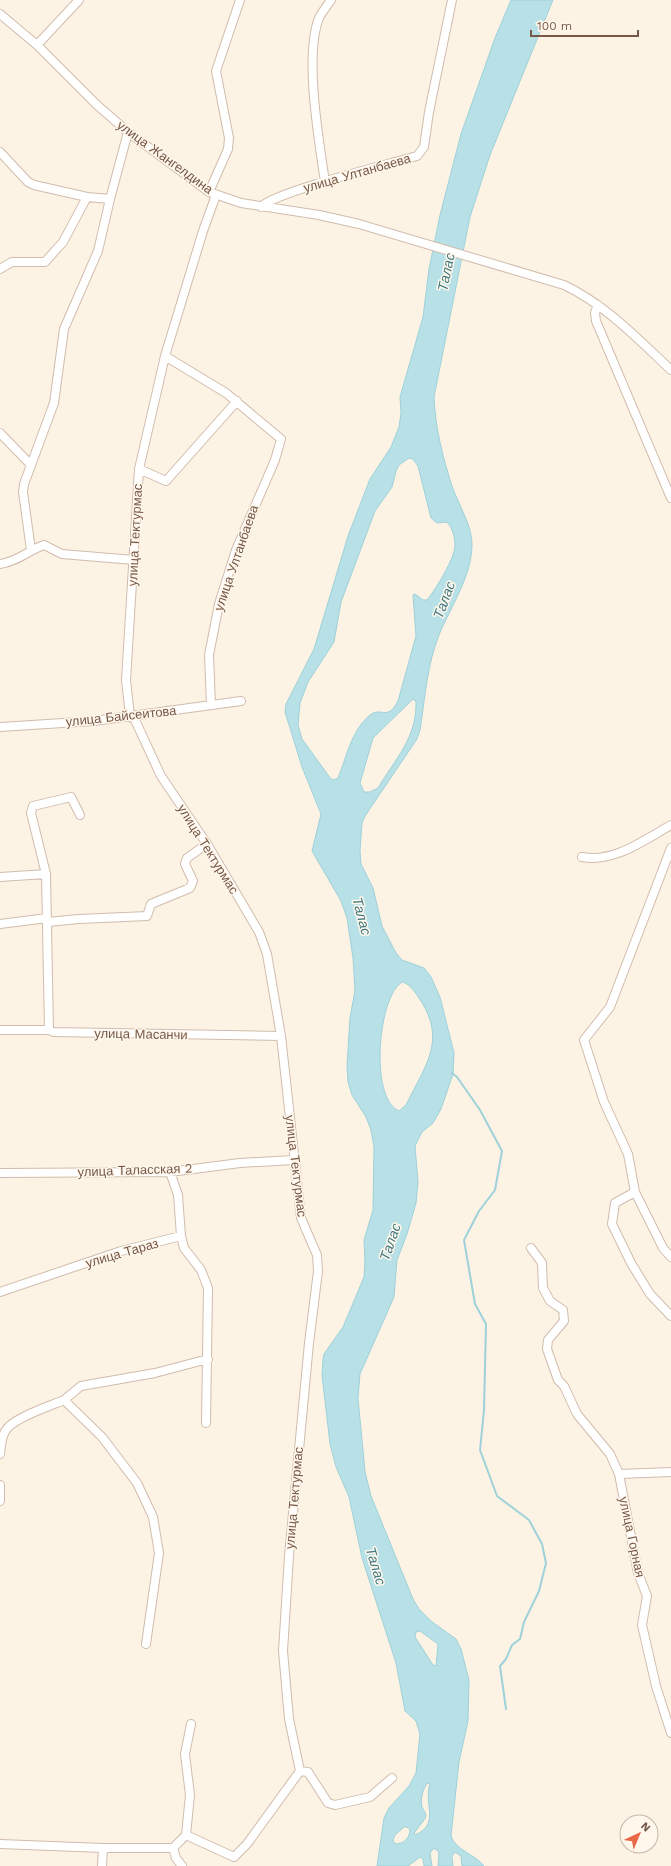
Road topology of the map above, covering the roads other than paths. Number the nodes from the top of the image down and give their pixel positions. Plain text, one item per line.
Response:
1 (79, 0) edge
2 (240, 0) edge
3 (330, 0) edge
4 (452, 0) edge
5 (0, 14) edge
6 (37, 45) junction
7 (128, 132) junction
8 (0, 152) edge
9 (326, 182) junction
10 (212, 194) junction
11 (88, 196) junction
12 (110, 199) junction
13 (261, 207) junction
14 (0, 269) edge
15 (598, 306) junction
16 (164, 356) junction
17 (671, 370) edge
18 (237, 401) junction
19 (0, 433) edge
20 (31, 464) junction
21 (139, 469) junction
22 (671, 498) edge
23 (31, 550) junction
24 (134, 560) junction
25 (0, 564) edge
26 (241, 701) dead end
27 (211, 705) junction
28 (130, 716) junction
29 (0, 726) edge
30 (80, 815) dead end
31 (671, 825) edge
32 (207, 844) junction
33 (671, 848) edge
34 (582, 857) dead end
35 (46, 874) junction
36 (0, 877) edge
37 (47, 920) junction
38 (0, 924) edge
39 (0, 1030) edge
40 (49, 1030) junction
41 (281, 1036) junction
42 (294, 1160) junction
43 (170, 1172) junction
44 (0, 1173) edge
45 (635, 1192) junction
46 (181, 1236) junction
47 (531, 1248) dead end
48 (671, 1256) edge
49 (0, 1292) edge
50 (671, 1316) edge
51 (208, 1360) junction
52 (64, 1400) junction
53 (206, 1423) dead end
54 (0, 1454) edge
55 (671, 1472) edge
56 (619, 1474) junction
57 (0, 1485) edge
58 (0, 1501) edge
59 (146, 1644) dead end
60 (191, 1724) dead end
61 (671, 1733) edge
62 (300, 1771) junction
63 (392, 1778) dead end
64 (186, 1835) junction
65 (0, 1844) edge
66 (103, 1848) junction
67 (173, 1848) junction
68 (102, 1866) edge
69 (182, 1866) edge

1 - 6 street
2 - 10 street, улица Тектурмас
3 - 9 street
4 - 9 street, улица Ултанбаева
5 - 6 street, улица Жангелдина
6 - 7 street, улица Жангелдина
7 - 10 street, улица Жангелдина
7 - 12 street
8 - 11 street
9 - 13 street, улица Ултанбаева
10 - 13 street, улица Жангелдина
10 - 16 street, улица Тектурмас
11 - 12 street
11 - 14 street
12 - 20 street
13 - 15 street, улица Жангелдина
15 - 17 street, улица Жангелдина
15 - 22 street
16 - 18 street
16 - 21 street, улица Тектурмас
18 - 21 street, улица Тектурмас
18 - 27 street, улица Ултанбаева
19 - 20 street
20 - 23 street
21 - 24 street, улица Тектурмас
23 - 24 street
23 - 25 street
24 - 28 street, улица Тектурмас
26 - 27 street, улица Байсеитова
27 - 28 street, улица Байсеитова
28 - 29 street, улица Байсеитова
28 - 32 street, улица Тектурмас
30 - 35 street
31 - 34 street
32 - 37 street
32 - 41 street, улица Тектурмас
33 - 45 street
35 - 36 street
35 - 37 street
37 - 38 street
37 - 40 street
39 - 40 street, улица Масанчи
40 - 41 street, улица Масанчи
41 - 42 street, улица Тектурмас
42 - 43 street, улица Таласская 2
42 - 62 street, улица Тектурмас
43 - 44 street, улица Таласская 2
43 - 46 street
45 - 48 street
45 - 50 street
46 - 49 street, улица Тараз
46 - 51 street
47 - 56 street, улица Горная
51 - 52 street
51 - 53 street
52 - 54 street
52 - 59 street
55 - 56 street
56 - 61 street, улица Горная
57 - 58 street
60 - 64 street
62 - 63 street
62 - 64 street
64 - 67 street
65 - 66 street
66 - 67 street
66 - 68 street
67 - 69 street

